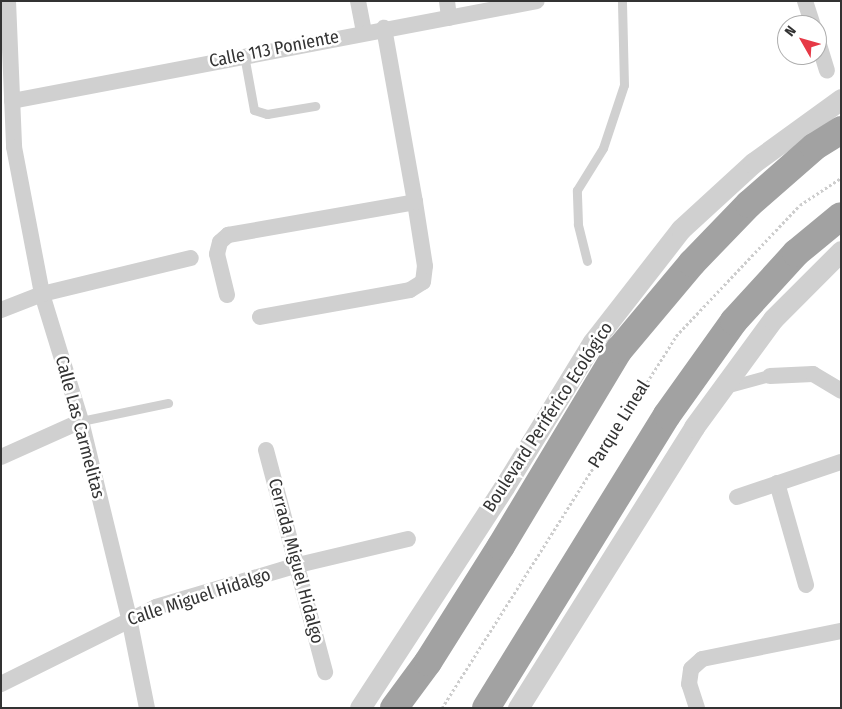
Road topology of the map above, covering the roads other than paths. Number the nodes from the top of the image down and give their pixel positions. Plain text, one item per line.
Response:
1 (8, 1) edge
2 (358, 1) edge
3 (447, 1) edge
4 (622, 1) edge
5 (805, 1) edge
6 (529, 2) edge
7 (810, 15) edge
8 (449, 18) junction
9 (384, 28) junction
10 (364, 32) junction
11 (244, 55) junction
12 (825, 65) edge
13 (7, 70) edge
14 (827, 70) dead end
15 (841, 100) edge
16 (12, 101) junction
17 (315, 106) dead end
18 (841, 130) edge
19 (8, 149) edge
20 (415, 202) junction
21 (841, 216) edge
22 (841, 251) edge
23 (191, 258) dead end
24 (587, 261) dead end
25 (42, 294) junction
26 (227, 295) dead end
27 (1, 310) edge
28 (260, 317) dead end
29 (770, 376) joint
30 (722, 389) junction
31 (841, 390) edge
32 (168, 403) dead end
33 (82, 421) junction
34 (266, 450) dead end
35 (1, 457) edge
36 (841, 462) edge
37 (777, 483) junction
38 (737, 497) dead end
39 (408, 539) dead end
40 (298, 565) junction
41 (806, 585) dead end
42 (129, 618) junction
43 (841, 631) edge
44 (326, 672) dead end
45 (1, 684) edge
46 (147, 708) edge
47 (360, 708) edge
48 (394, 708) edge
49 (486, 708) edge
50 (518, 708) edge
51 (697, 708) edge

1 - 13 street, Calle Las Carmelitas
2 - 10 street
3 - 8 street
4 - 24 lane
5 - 7 street
6 - 8 street, Calle 113 Poniente
8 - 9 street, Calle 113 Poniente
9 - 10 street, Calle 113 Poniente
9 - 20 street
10 - 11 street, Calle 113 Poniente
11 - 16 street, Calle 113 Poniente
11 - 17 lane
12 - 14 street
13 - 16 street, Calle Las Carmelitas
15 - 47 street, Boulevard Periférico Ecológico
16 - 19 street, Calle Las Carmelitas
18 - 48 highway, Boulevard Periférico Ecológico
19 - 25 street, Calle Las Carmelitas
20 - 26 street
20 - 28 street
21 - 49 highway
22 - 30 street
23 - 25 street
25 - 27 street
25 - 33 street, Calle Las Carmelitas
29 - 30 street
29 - 31 street
30 - 50 street
32 - 33 lane
33 - 35 street
33 - 42 street, Calle Las Carmelitas
34 - 40 street, Cerrada Miguel Hidalgo
36 - 37 street
37 - 38 street
37 - 41 street
39 - 40 street, Calle Miguel Hidalgo
40 - 42 street, Calle Miguel Hidalgo
40 - 44 street, Cerrada Miguel Hidalgo
42 - 45 street, Calle Miguel Hidalgo
42 - 46 street, Calle Las Carmelitas
43 - 51 street

